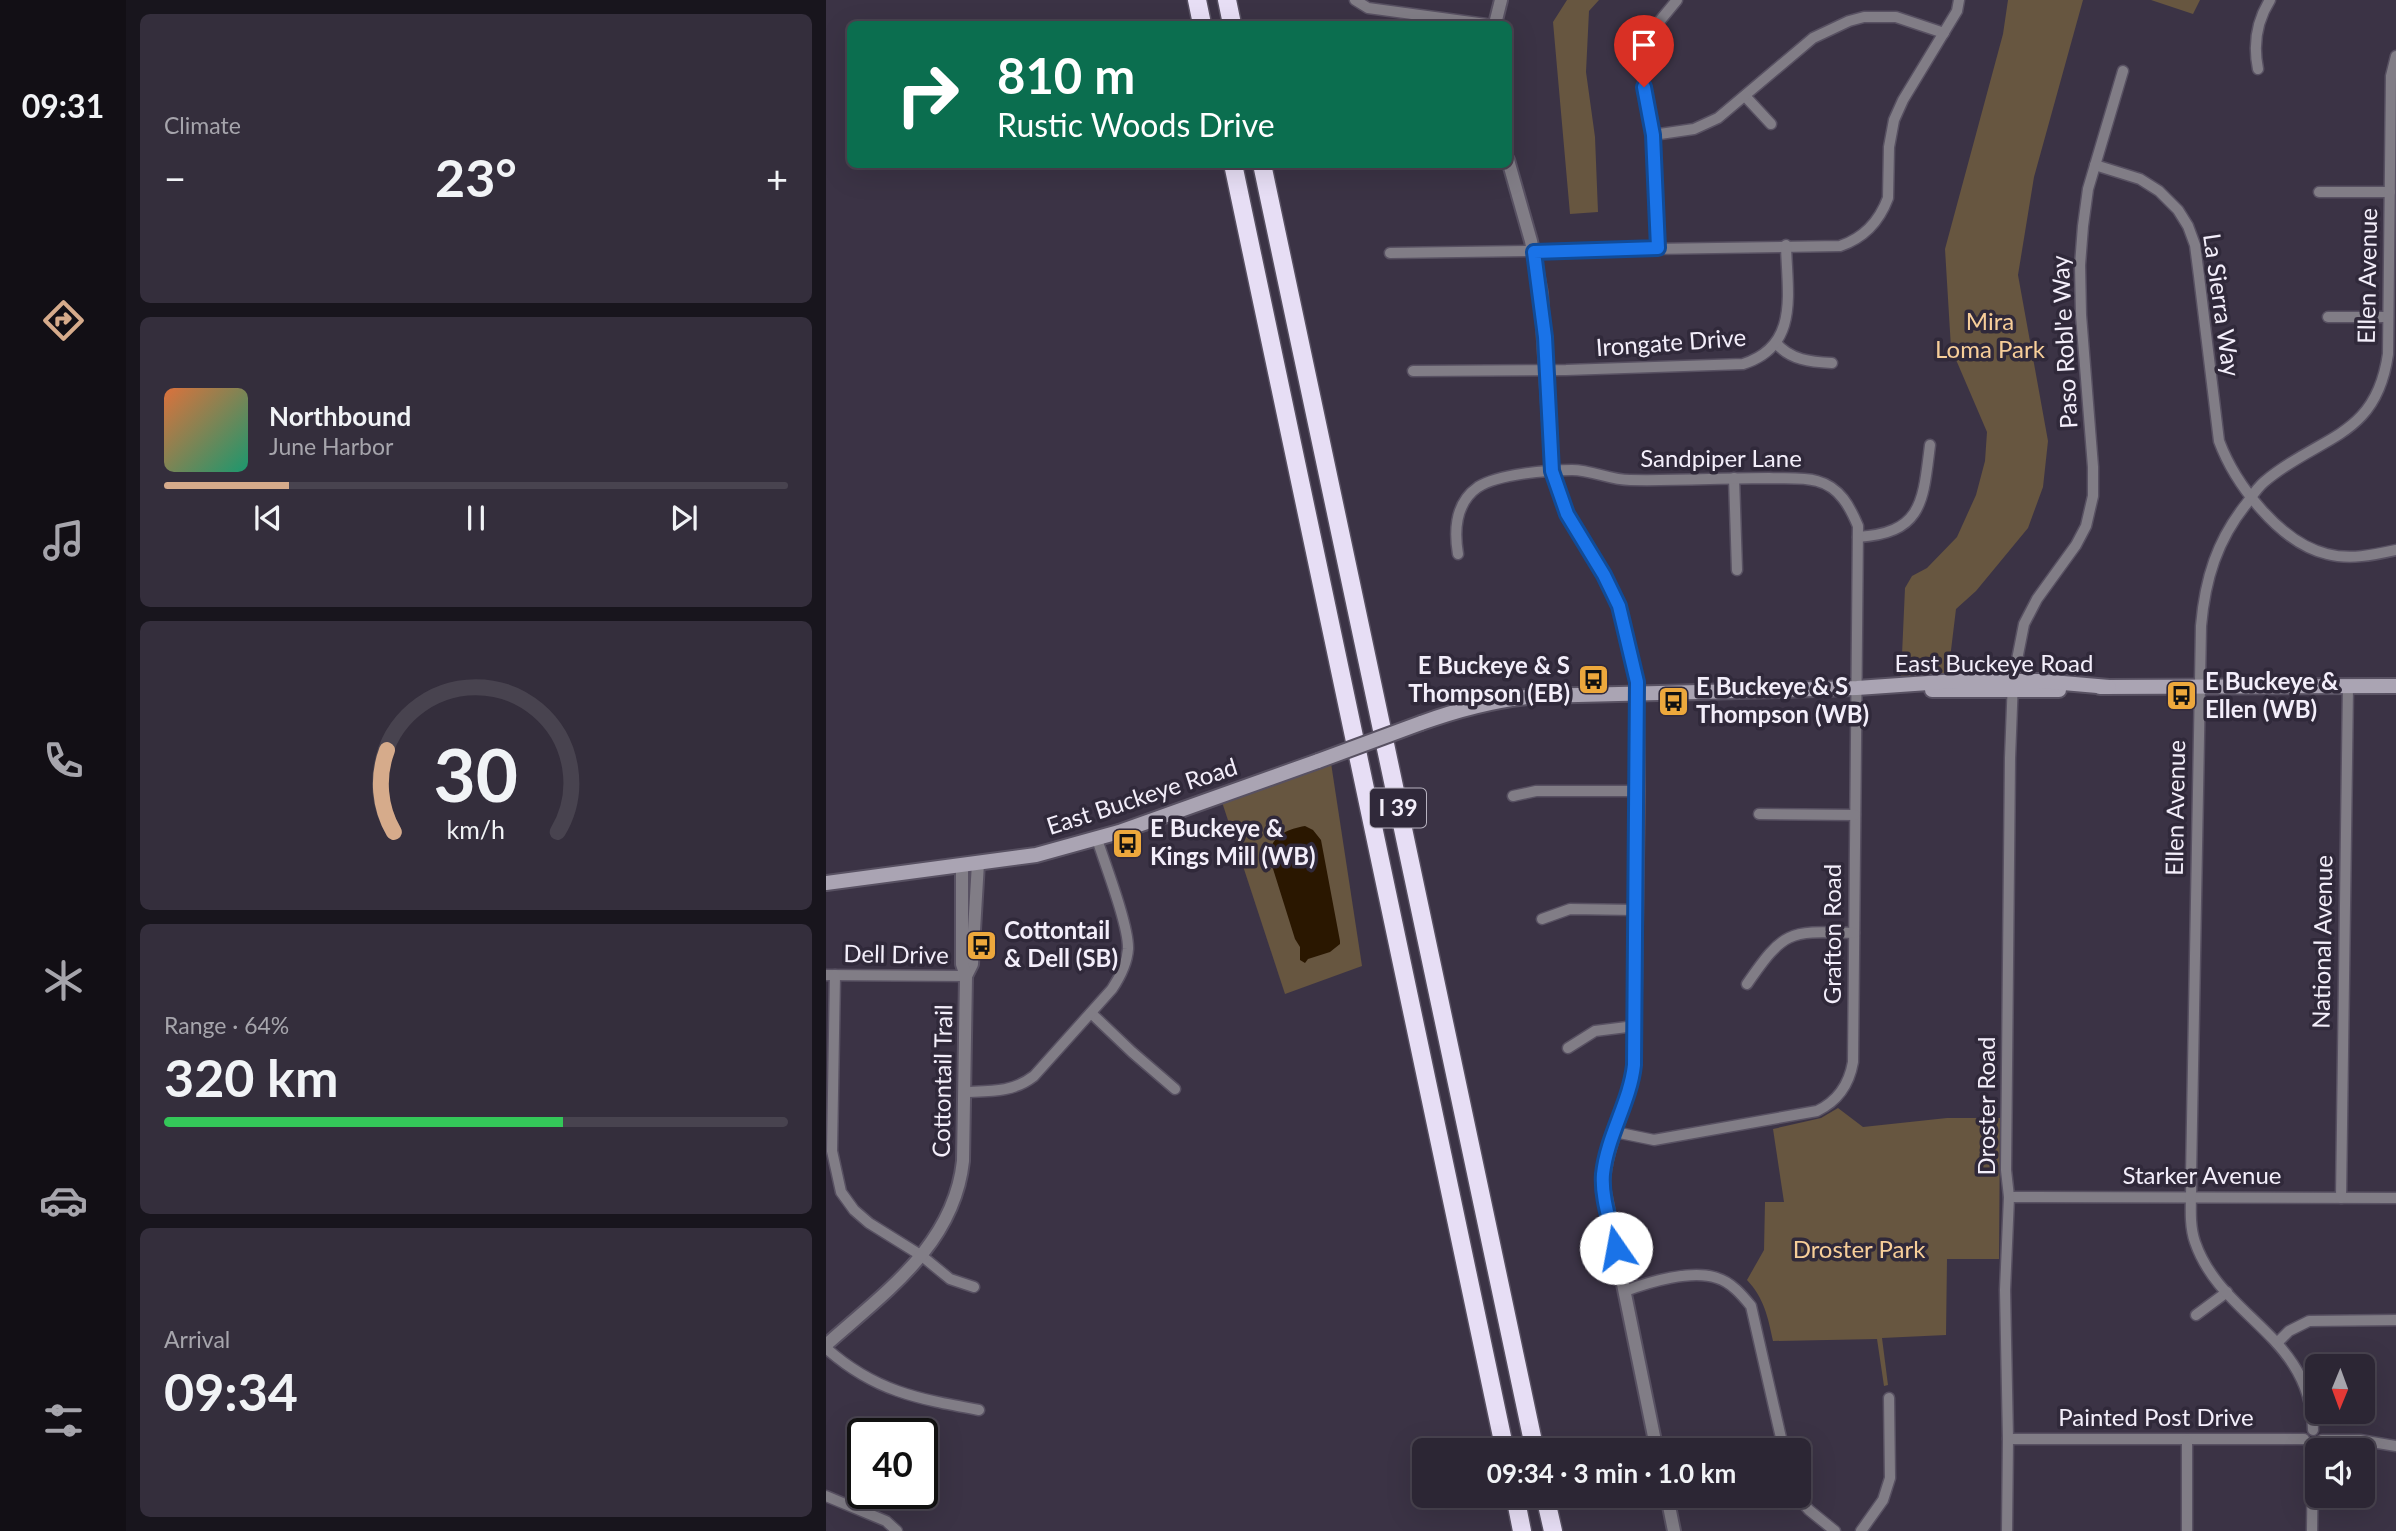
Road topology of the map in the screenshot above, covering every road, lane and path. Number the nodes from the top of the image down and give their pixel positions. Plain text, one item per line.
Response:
1 (1197, 0) edge
2 (1227, 0) edge
3 (1355, 0) edge
4 (1501, 0) edge
5 (1676, 0) edge
6 (1959, 0) edge
7 (2270, 0) edge
8 (1201, 21) edge
9 (1231, 21) edge
10 (1464, 21) edge
11 (1496, 21) edge
12 (1944, 33) junction
13 (2396, 56) edge
14 (2258, 69) dead end
15 (2123, 71) dead end
16 (1745, 96) junction
17 (1771, 124) dead end
18 (1653, 135) junction
19 (2095, 165) junction
20 (1234, 168) edge
21 (1263, 168) edge
22 (1510, 168) edge
23 (2319, 192) dead end
24 (2390, 192) junction
25 (1786, 246) junction
26 (1658, 248) junction
27 (1534, 252) junction
28 (1390, 253) dead end
29 (2329, 317) dead end
30 (2388, 317) junction
31 (1776, 343) junction
32 (1832, 363) dead end
33 (1547, 370) junction
34 (1413, 371) dead end
35 (1930, 445) dead end
36 (1552, 471) junction
37 (1734, 478) junction
38 (2251, 497) junction
39 (1858, 537) junction
40 (2396, 550) edge
41 (1458, 554) dead end
42 (1737, 570) dead end
43 (2012, 686) junction
44 (2198, 686) junction
45 (2348, 686) junction
46 (2394, 686) edge
47 (1857, 688) junction
48 (1637, 689) junction
49 (1637, 791) junction
50 (1513, 796) dead end
51 (1759, 814) dead end
52 (1855, 815) junction
53 (1097, 839) junction
54 (978, 863) junction
55 (962, 866) junction
56 (826, 883) edge
57 (1636, 910) junction
58 (1542, 919) dead end
59 (1854, 933) junction
60 (830, 975) edge
61 (966, 976) junction
62 (1747, 984) dead end
63 (1091, 1013) junction
64 (1635, 1026) junction
65 (1568, 1048) dead end
66 (1175, 1089) dead end
67 (964, 1092) junction
68 (830, 1101) edge
69 (1615, 1132) junction
70 (2008, 1196) junction
71 (2191, 1198) junction
72 (2341, 1198) junction
73 (2396, 1198) edge
74 (922, 1256) junction
75 (974, 1287) dead end
76 (1625, 1291) junction
77 (2227, 1292) junction
78 (2196, 1315) dead end
79 (2396, 1320) edge
80 (2277, 1343) junction
81 (826, 1347) edge
82 (1889, 1398) dead end
83 (979, 1410) dead end
84 (2313, 1430) junction
85 (1502, 1438) edge
86 (1532, 1438) edge
87 (1654, 1438) edge
88 (1781, 1438) edge
89 (2321, 1438) edge
90 (2008, 1439) junction
91 (2304, 1439) junction
92 (2187, 1440) junction
93 (2305, 1442) edge
94 (2375, 1442) edge
95 (2396, 1446) edge
96 (826, 1496) edge
97 (1517, 1508) edge
98 (1548, 1508) edge
99 (1669, 1508) edge
100 (1807, 1508) edge
101 (2312, 1508) edge
102 (897, 1531) edge
103 (1522, 1531) edge
104 (1553, 1531) edge
105 (1674, 1531) edge
106 (1835, 1531) edge
107 (1861, 1531) edge
108 (2007, 1531) edge
109 (2187, 1531) edge
110 (2312, 1531) edge

1 - 8 highway
2 - 9 highway
3 - 10 street
4 - 11 street
5 - 18 street
6 - 12 street
7 - 14 street
12 - 16 street
12 - 25 street
13 - 24 street, Ellen Avenue
15 - 19 street, Paso Robl'e Way
16 - 17 street
16 - 18 street
18 - 26 street
19 - 38 street, La Sierra Way
19 - 43 street, Paso Robl'e Way
20 - 85 highway, I 39
21 - 86 highway, I 39
22 - 27 street
23 - 24 street
24 - 30 street, Ellen Avenue
25 - 26 street
25 - 31 street, Irongate Drive
26 - 27 street
27 - 28 street
27 - 33 street
29 - 30 street
30 - 38 street, Ellen Avenue
31 - 32 street
31 - 33 street, Irongate Drive
33 - 34 street, Irongate Drive
33 - 36 street
35 - 39 street
36 - 37 street, Sandpiper Lane
36 - 41 street, Sandpiper Lane
36 - 48 street
37 - 39 street, Sandpiper Lane
37 - 42 street
38 - 40 street, La Sierra Way
38 - 44 street, Ellen Avenue
39 - 47 street, Grafton Road
43 - 44 main road, East Buckeye Road
43 - 47 main road, East Buckeye Road
43 - 70 street, Droster Road
44 - 45 main road, East Buckeye Road
44 - 71 street, Ellen Avenue
45 - 46 main road, East Buckeye Road
45 - 72 street, National Avenue
47 - 48 main road, East Buckeye Road
47 - 52 street, Grafton Road
48 - 49 street
48 - 53 main road, East Buckeye Road, bridge
49 - 50 street
49 - 57 street
51 - 52 street
52 - 59 street, Grafton Road
53 - 54 main road, East Buckeye Road
53 - 63 street
54 - 55 main road, East Buckeye Road
54 - 61 street, Cottontail Trail
55 - 56 main road, East Buckeye Road
55 - 61 street, Cottontail Trail
57 - 58 street
57 - 64 street
59 - 62 street
59 - 69 street, Grafton Road
60 - 61 street, Dell Drive
60 - 68 street
61 - 67 street, Cottontail Trail
63 - 66 street
63 - 67 street
64 - 65 street
64 - 69 street
67 - 74 street, Cottontail Trail
68 - 74 street
69 - 76 street
70 - 71 street, Starker Avenue
70 - 90 street, Droster Road
71 - 72 street, Starker Avenue
71 - 77 street, Ellen Avenue
72 - 73 street, Starker Avenue
74 - 75 street
74 - 81 street, Cottontail Trail
76 - 87 street
76 - 88 street
77 - 78 street
77 - 80 street, Ellen Avenue
79 - 80 street
80 - 84 street, Ellen Avenue
81 - 83 street
82 - 107 street
84 - 89 street
84 - 91 street
90 - 92 street, Painted Post Drive
90 - 108 street, Droster Road
91 - 92 street, Painted Post Drive
91 - 93 street
92 - 109 street
94 - 95 street
96 - 102 street
97 - 103 highway
98 - 104 highway
99 - 105 street
100 - 106 street
101 - 110 street

